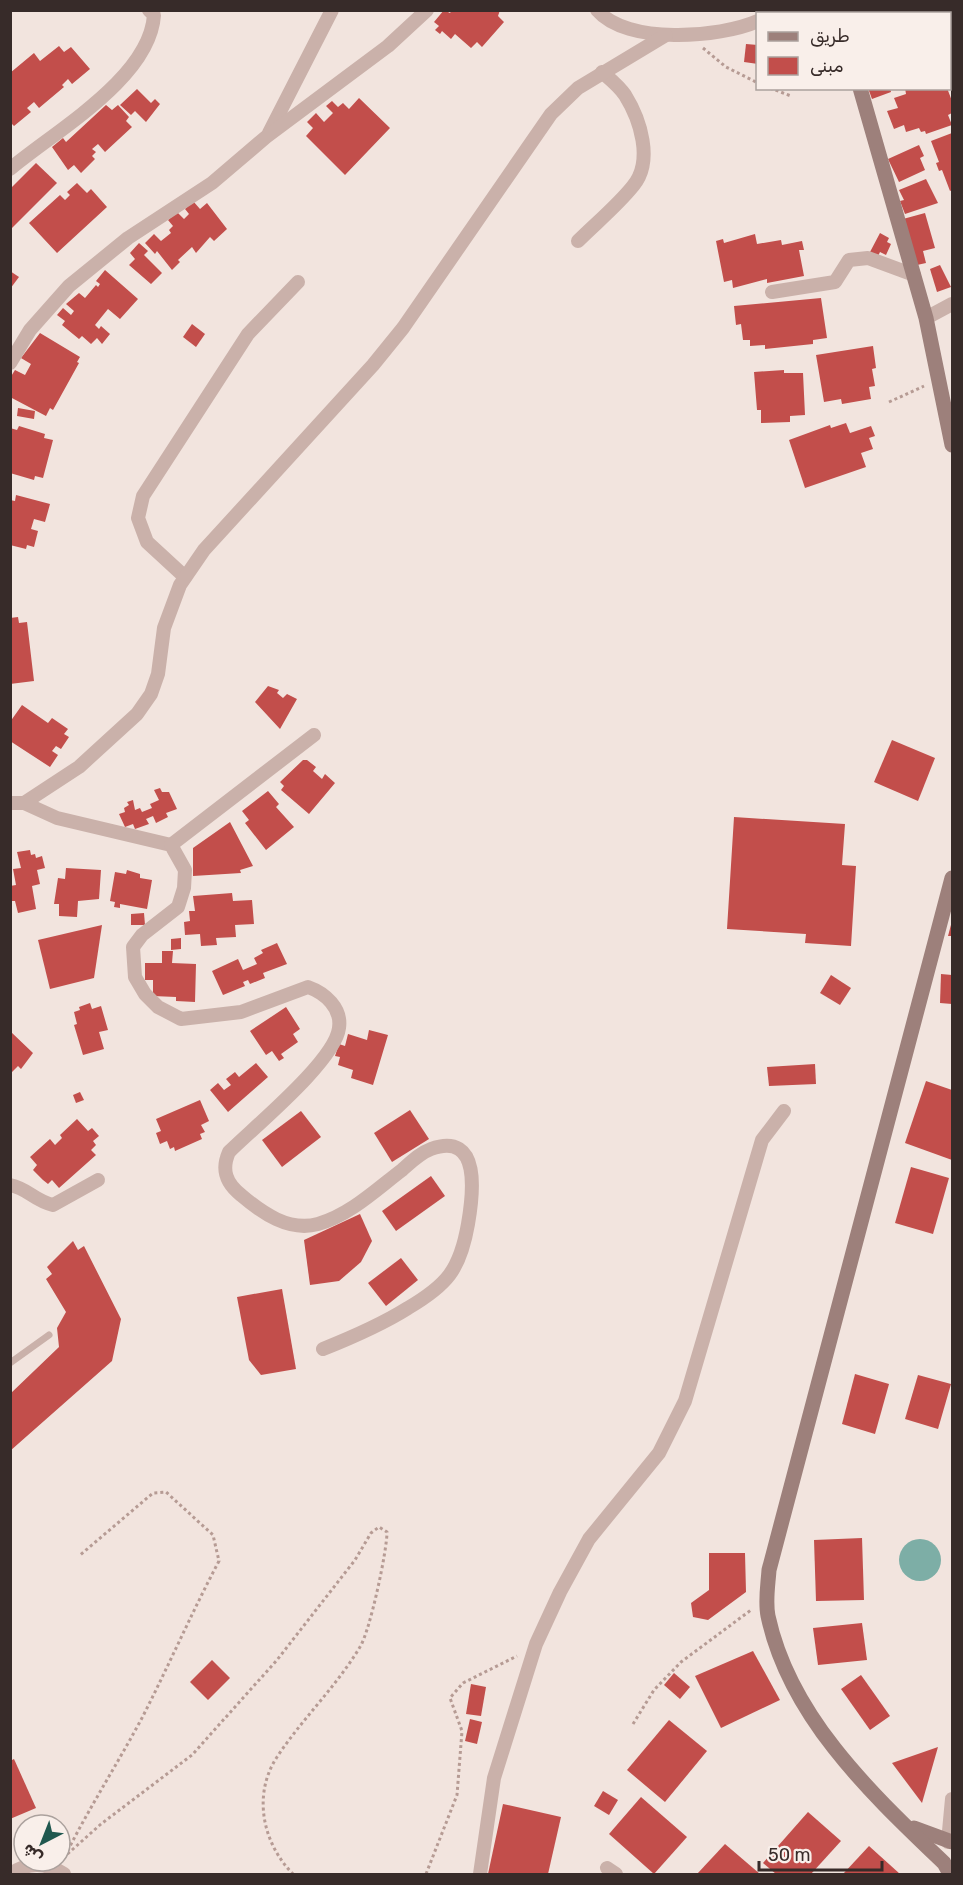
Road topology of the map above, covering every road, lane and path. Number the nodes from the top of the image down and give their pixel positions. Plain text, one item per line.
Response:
1 (149, 10) edge
2 (332, 10) edge
3 (427, 10) edge
4 (597, 10) edge
5 (756, 22) edge
6 (693, 34) junction
7 (666, 35) junction
8 (602, 72) junction
9 (756, 82) edge
10 (775, 90) edge
11 (861, 90) edge
12 (790, 96) dead end
13 (267, 138) junction
14 (10, 169) edge
15 (578, 241) dead end
16 (914, 275) junction
17 (298, 282) dead end
18 (772, 292) dead end
19 (952, 304) edge
20 (926, 318) junction
21 (10, 363) edge
22 (939, 380) junction
23 (889, 402) dead end
24 (952, 445) edge
25 (185, 578) junction
26 (314, 735) dead end
27 (14, 803) edge
28 (171, 846) junction
29 (952, 878) edge
30 (784, 1111) dead end
31 (98, 1180) dead end
32 (10, 1185) edge
33 (49, 1335) dead end
34 (323, 1349) dead end
35 (10, 1363) edge
36 (79, 1556) dead end
37 (766, 1603) junction
38 (536, 1644) junction
39 (633, 1724) dead end
40 (952, 1799) edge
41 (903, 1823) junction
42 (950, 1842) edge
43 (949, 1867) edge
44 (11, 1875) edge
45 (64, 1875) edge
46 (293, 1875) edge
47 (426, 1875) edge
48 (480, 1875) edge

1 - 14 street
2 - 13 street
3 - 13 street
4 - 7 street
5 - 6 street
6 - 7 street
6 - 9 path
7 - 8 street
8 - 15 street
8 - 25 street
10 - 12 path
11 - 16 street
13 - 21 street
16 - 18 street
16 - 20 street
17 - 25 street
19 - 20 street
20 - 22 street
22 - 23 path
22 - 24 street
25 - 27 street
26 - 28 street
27 - 28 street
28 - 34 street
29 - 37 street
30 - 38 street
31 - 32 street
33 - 35 lane
36 - 46 path
37 - 39 path
37 - 41 street
38 - 47 path
38 - 48 street
40 - 42 street
41 - 42 street
41 - 43 street
42 - 43 street
44 - 45 street

